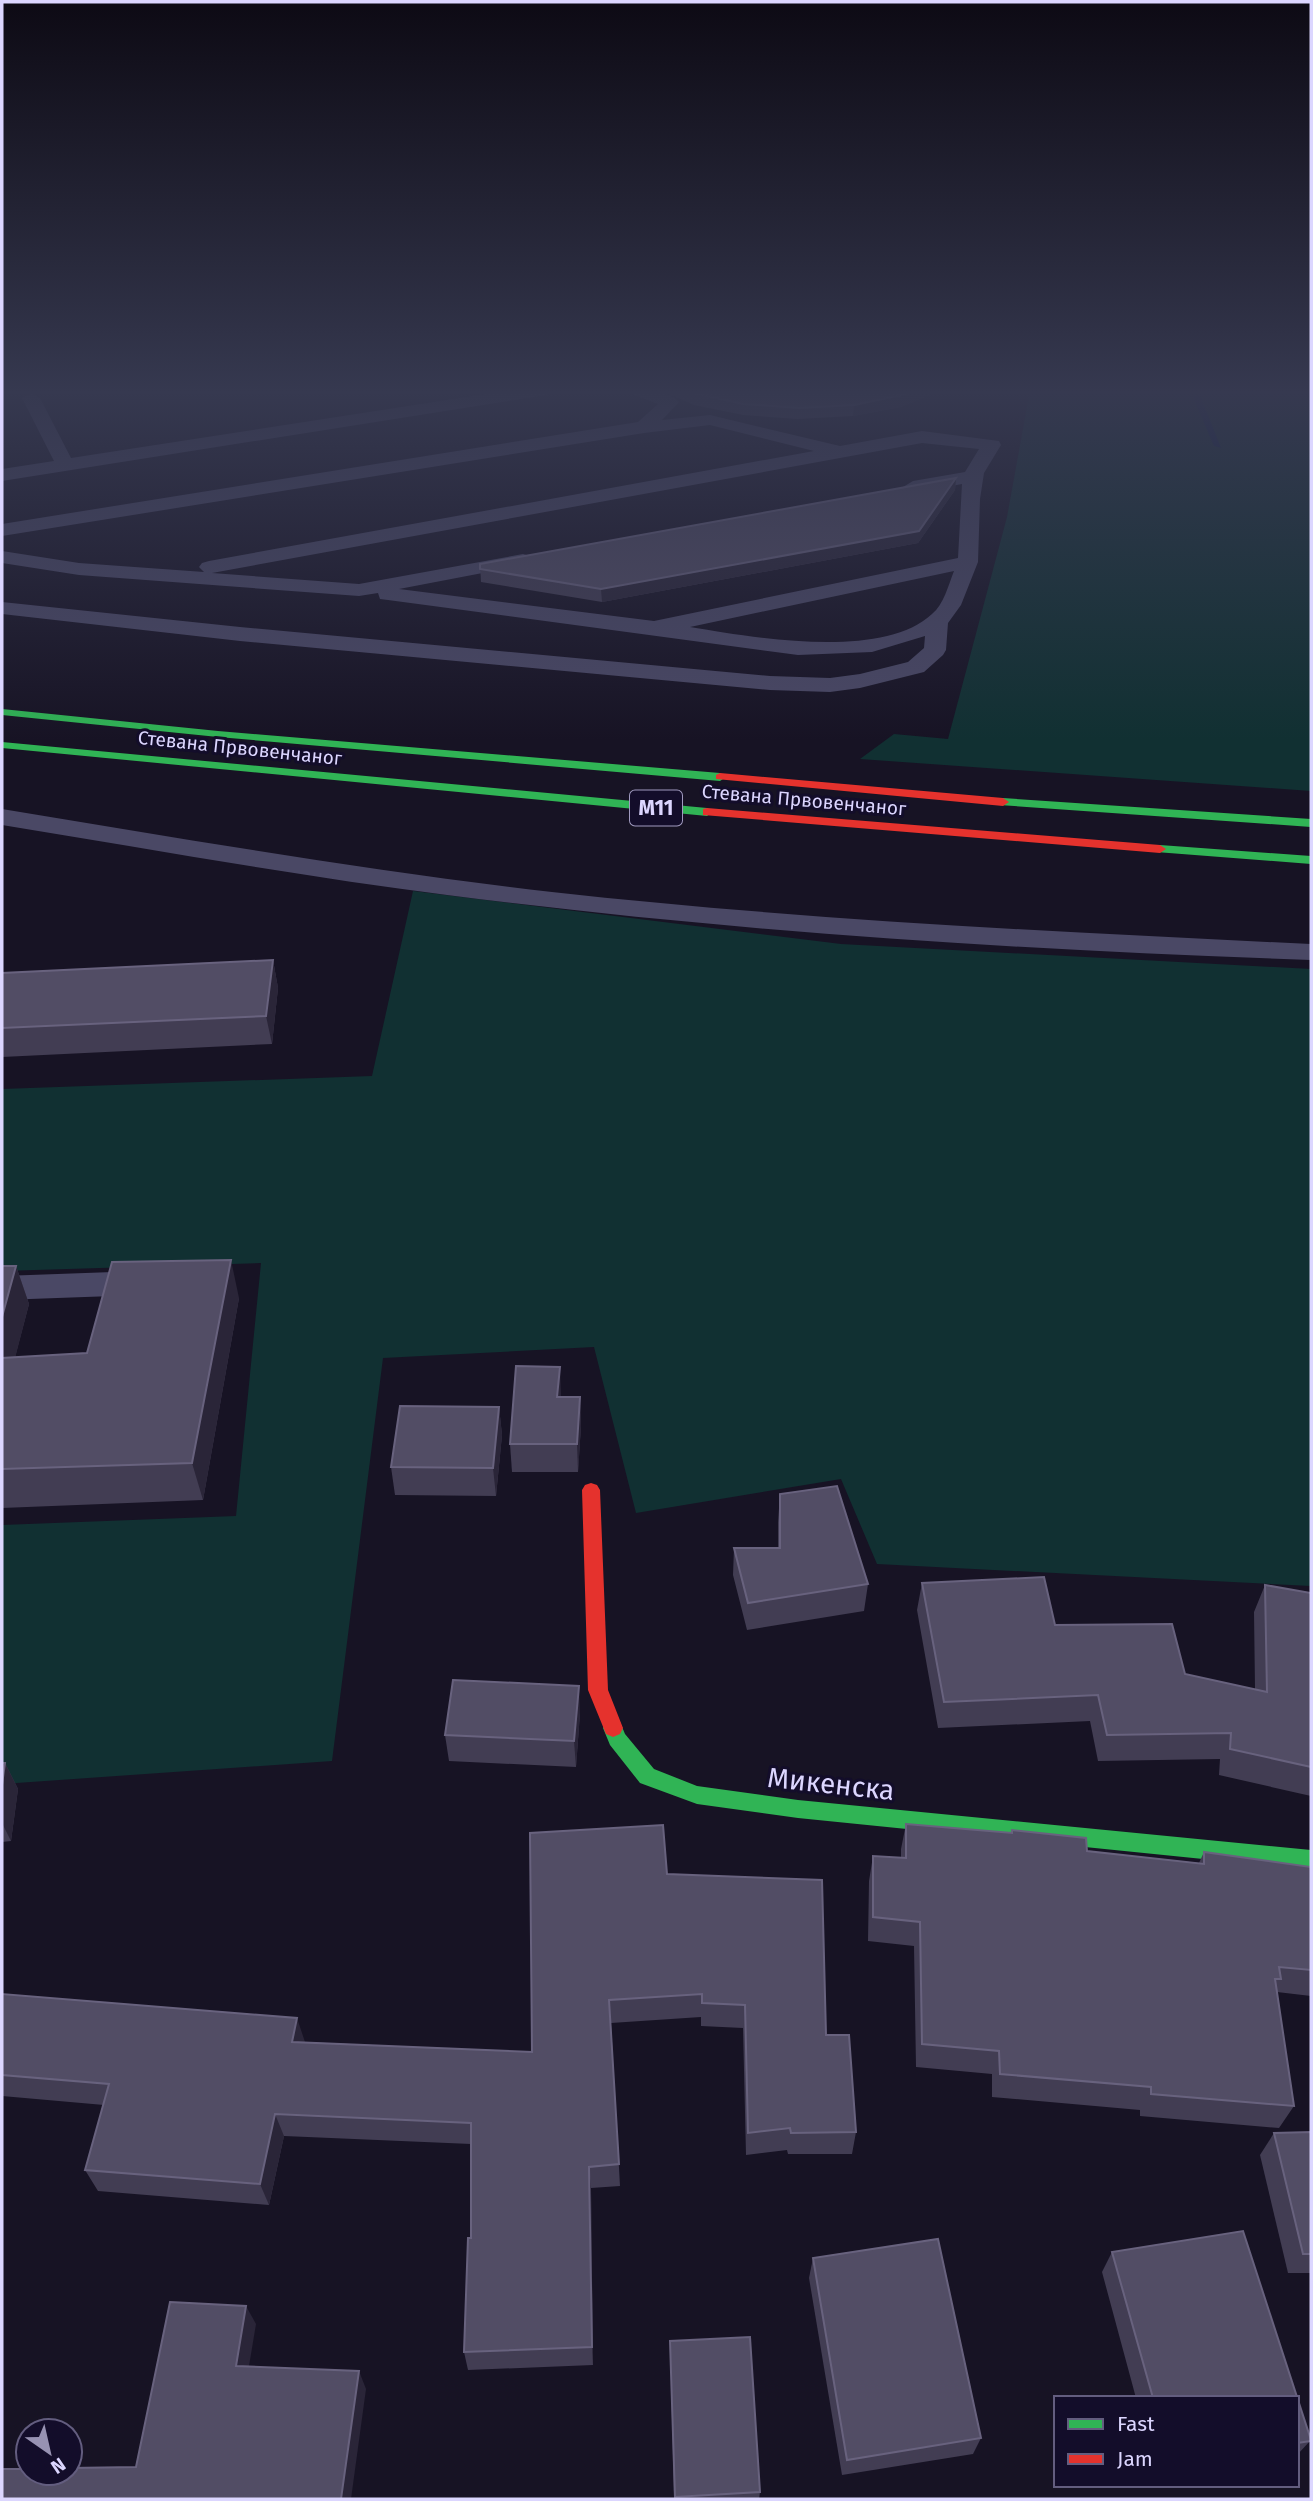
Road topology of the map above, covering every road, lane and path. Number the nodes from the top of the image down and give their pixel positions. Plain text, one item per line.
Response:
1 (147, 507) edge
2 (538, 507) edge
3 (971, 507) edge
4 (2, 530) edge
5 (550, 555) edge
6 (2, 557) edge
7 (968, 562) junction
8 (162, 575) junction
9 (359, 590) junction
10 (2, 608) edge
11 (937, 621) junction
12 (654, 628) junction
13 (98, 706) dead end
14 (2, 712) edge
15 (218, 734) junction
16 (2, 745) edge
17 (2, 817) edge
18 (1311, 823) edge
19 (1311, 860) edge
20 (1311, 951) edge
21 (113, 1284) edge
22 (2, 1288) edge
23 (592, 1490) dead end
24 (1311, 1860) edge

1 - 4 lane
2 - 8 lane
3 - 7 lane
5 - 9 lane
6 - 8 lane
7 - 11 lane
7 - 12 lane
8 - 9 lane
9 - 12 lane
10 - 11 lane
11 - 12 lane
13 - 15 main road
14 - 15 main road, Стевана Првовенчаног / M11
15 - 18 main road, Стевана Првовенчаног / M11
16 - 19 main road, Стевана Првовенчаног / M11
17 - 20 lane
21 - 22 lane
23 - 24 main road, Микенска

